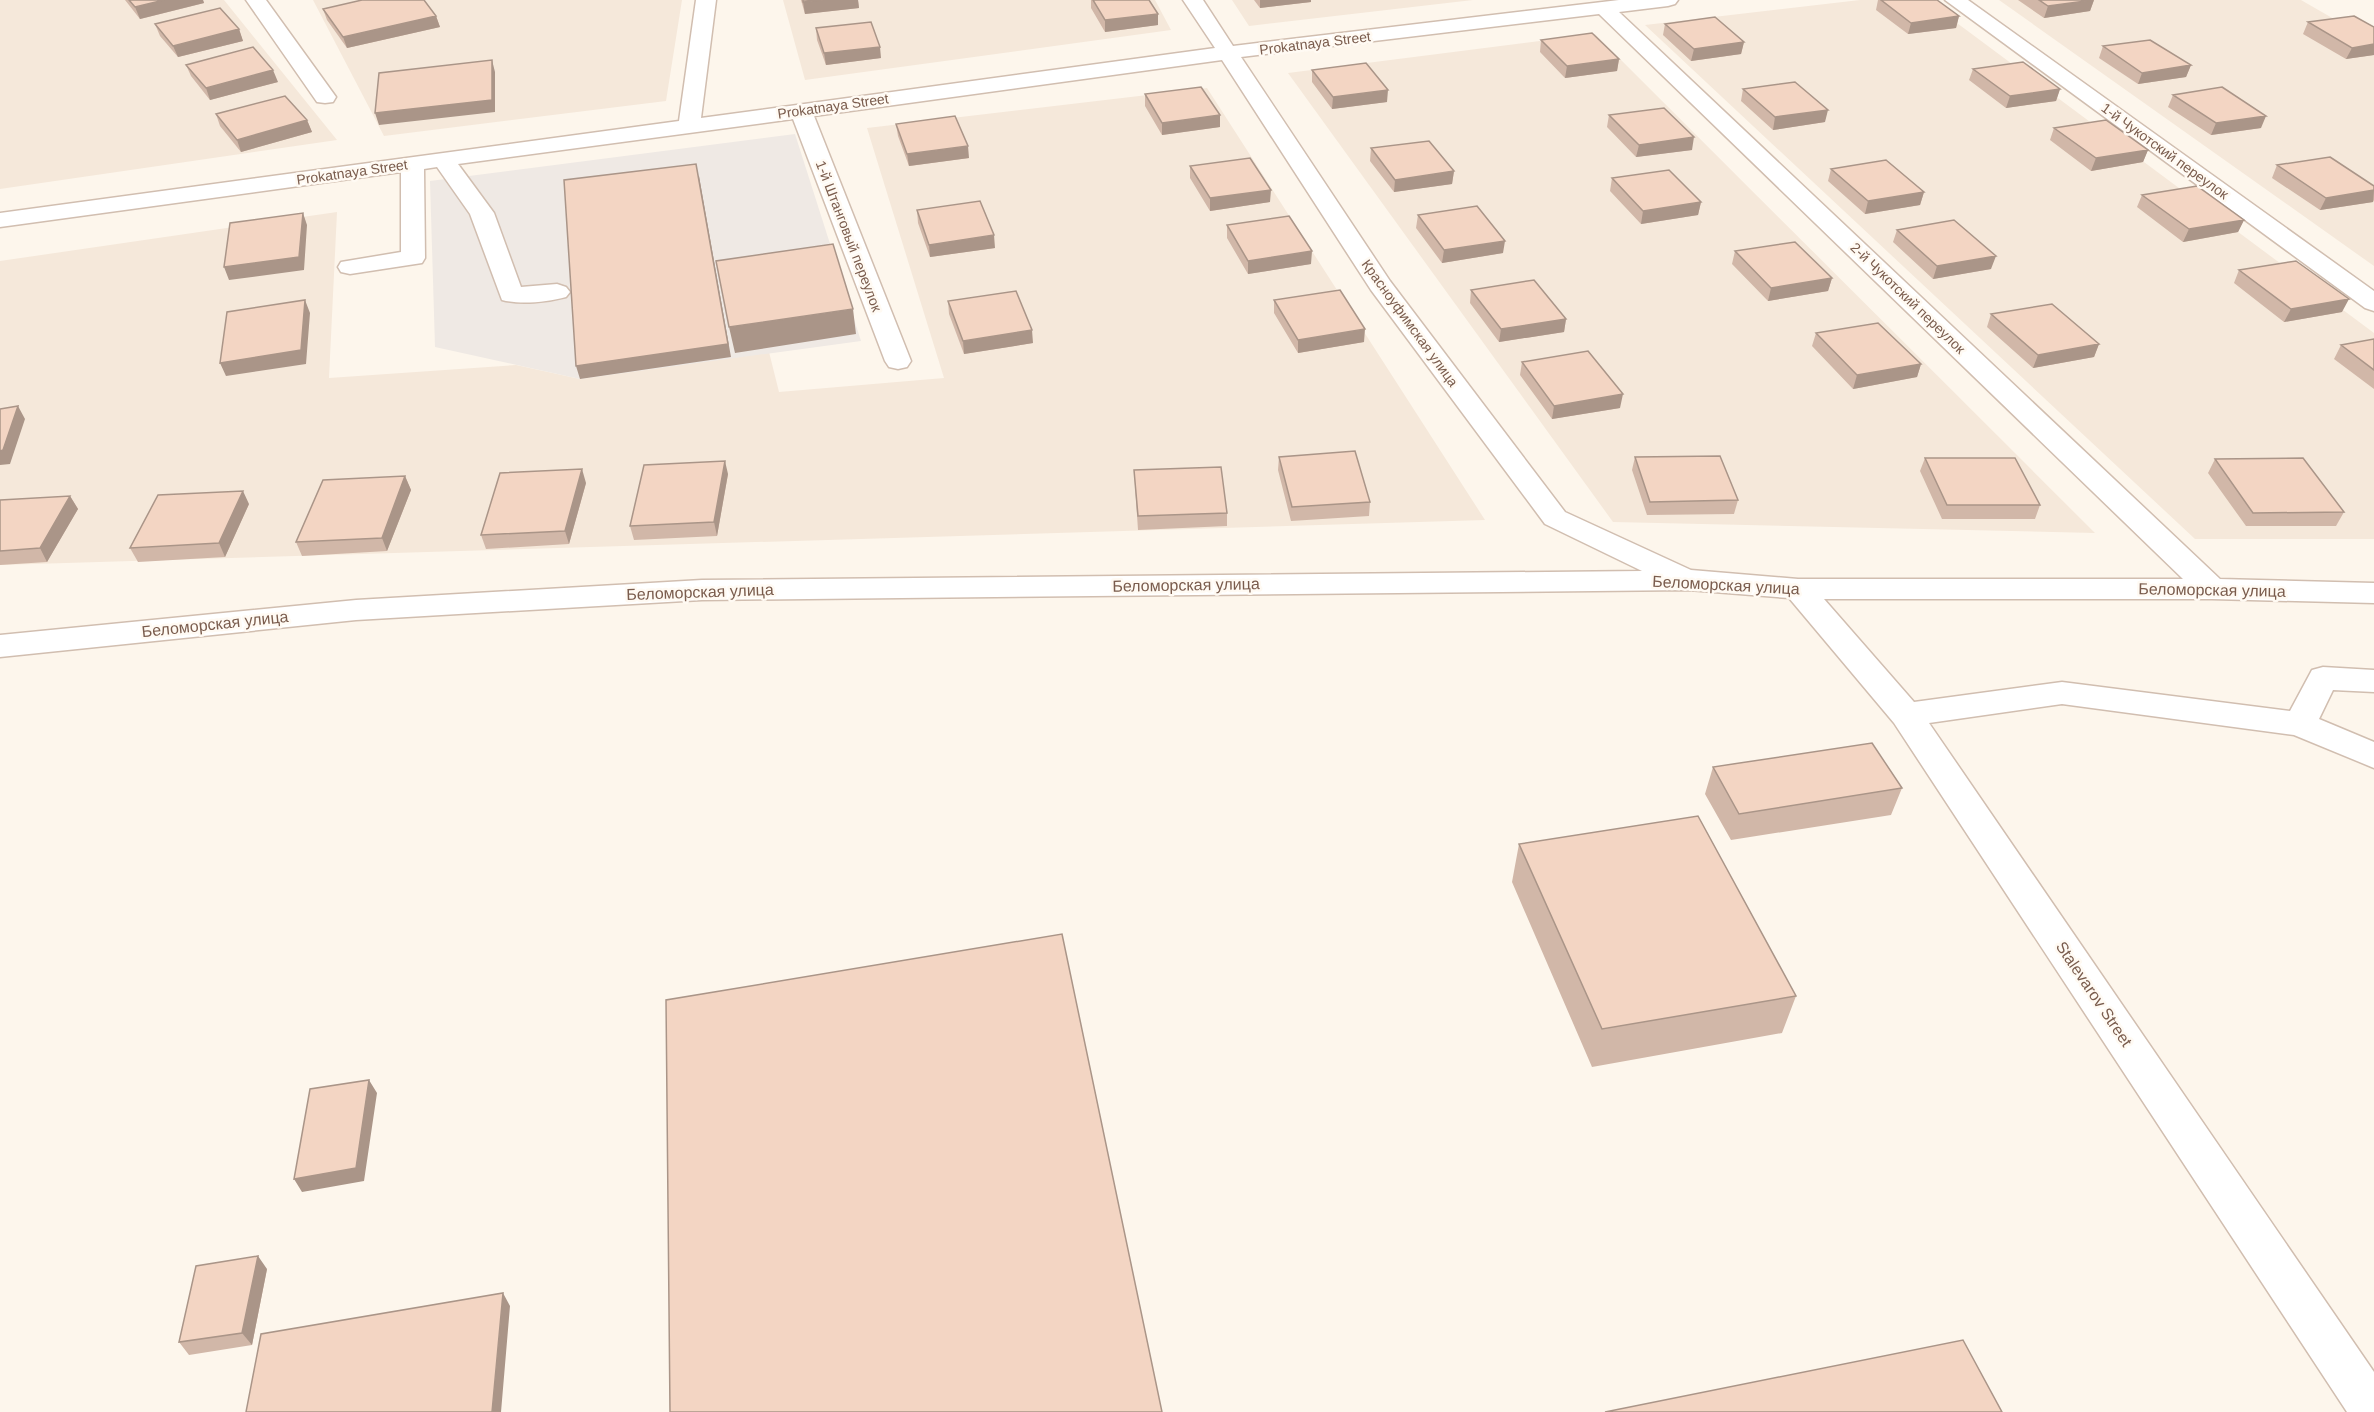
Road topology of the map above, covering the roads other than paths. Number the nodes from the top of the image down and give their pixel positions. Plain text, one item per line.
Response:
1 (256, 0) edge
2 (706, 0) edge
3 (1193, 0) edge
4 (1668, 0) edge
5 (1955, 0) edge
6 (1604, 8) junction
7 (1227, 53) junction
8 (325, 97) dead end
9 (801, 110) junction
10 (689, 125) junction
11 (442, 159) junction
12 (412, 163) junction
13 (0, 220) edge
14 (350, 267) dead end
15 (557, 292) dead end
16 (2374, 303) edge
17 (898, 362) dead end
18 (1688, 580) junction
19 (1798, 589) junction
20 (2212, 589) junction
21 (2374, 593) edge
22 (0, 646) edge
23 (2374, 681) edge
24 (1906, 715) junction
25 (2300, 724) junction
26 (2374, 756) edge
27 (2374, 1412) edge

1 - 8 street
2 - 10 street
3 - 7 street, Красноуфимская улица
4 - 6 street, Prokatnaya Street
5 - 16 street, 1-й Чукотский переулок
6 - 7 street, Prokatnaya Street
6 - 20 street, 2-й Чукотский переулок
7 - 9 street, Prokatnaya Street
7 - 18 street, Красноуфимская улица
9 - 10 street, Prokatnaya Street
9 - 17 street, 1-й Штанговый переулок
10 - 11 street, Prokatnaya Street
11 - 12 street, Prokatnaya Street
11 - 15 street
12 - 13 street, Prokatnaya Street
12 - 14 street
18 - 19 street, Беломорская улица
18 - 22 street, Беломорская улица
19 - 20 street, Беломорская улица
19 - 24 street, Stalevarov Street
20 - 21 street, Беломорская улица
23 - 25 street
24 - 25 street
24 - 27 street, Stalevarov Street
25 - 26 street

